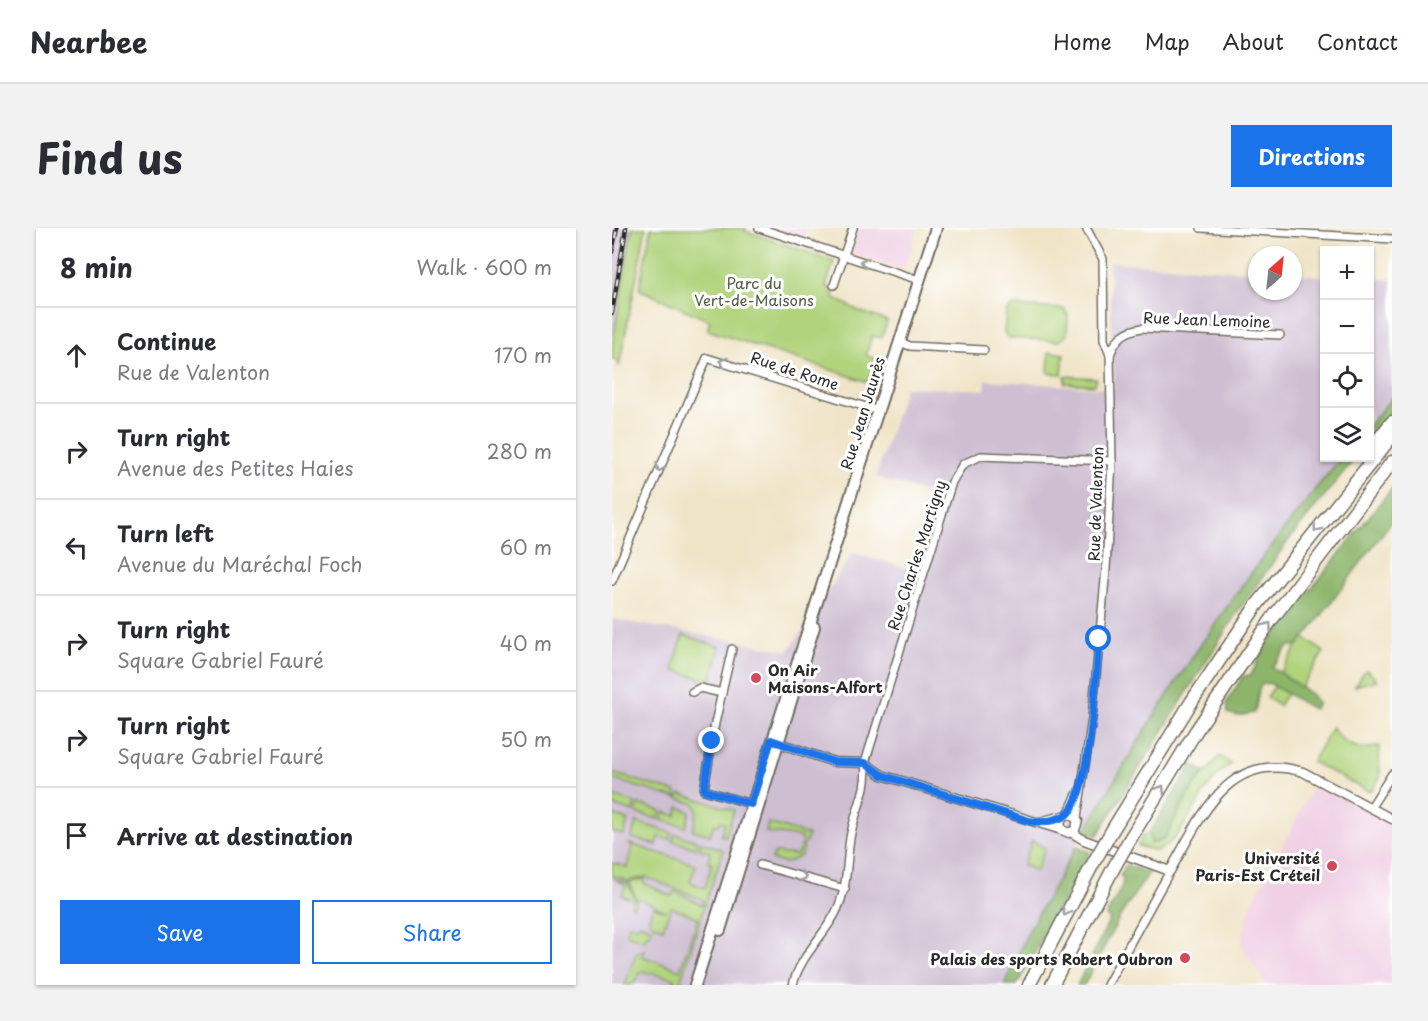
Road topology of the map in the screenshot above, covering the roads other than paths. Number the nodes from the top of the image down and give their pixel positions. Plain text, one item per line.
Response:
1 (759, 228) edge
2 (853, 228) edge
3 (936, 228) edge
4 (1086, 228) edge
5 (1201, 228) edge
6 (1280, 230) edge
7 (1392, 239) edge
8 (844, 256) junction
9 (919, 280) junction
10 (834, 285) dead end
11 (1280, 335) dead end
12 (900, 342) junction
13 (984, 350) dead end
14 (1110, 355) junction
15 (879, 411) junction
16 (1392, 422) edge
17 (1392, 436) edge
18 (1374, 445) edge
19 (1112, 461) junction
20 (1360, 462) edge
21 (1392, 462) edge
22 (1353, 482) junction
23 (612, 581) edge
24 (732, 649) dead end
25 (692, 692) dead end
26 (722, 693) junction
27 (775, 742) junction
28 (865, 763) junction
29 (1392, 774) edge
30 (1082, 787) junction
31 (751, 804) junction
32 (1371, 807) junction
33 (1065, 815) junction
34 (1392, 819) edge
35 (1038, 822) junction
36 (1078, 822) junction
37 (1067, 831) junction
38 (1090, 842) junction
39 (760, 865) dead end
40 (1170, 871) junction
41 (845, 890) junction
42 (695, 985) edge
43 (702, 985) edge
44 (793, 985) edge
45 (1029, 985) edge
46 (1052, 985) edge
47 (1107, 985) edge

1 - 8 street
2 - 8 street
3 - 9 main road, Rue Jean Jaurès
4 - 14 street, Rue de Valenton
5 - 6 street
6 - 7 street
9 -> 8 street
8 - 10 street
9 - 12 main road, Rue Jean Jaurès
11 - 14 street, Rue Jean Lemoine
12 - 13 street
12 - 15 main road, Rue Jean Jaurès
14 - 19 street, Rue de Valenton
15 -> 23 street, Rue de Rome
15 - 27 main road, Rue Jean Jaurès
16 - 18 highway
17 - 22 highway
19 - 28 street, Rue Charles Martigny
19 - 30 street, Rue de Valenton
20 - 22 highway
46 -> 21 highway, bridge
22 -> 45 highway, bridge
24 - 26 street
25 - 26 street
26 - 31 street
27 - 28 street
27 - 31 main road, Rue Jean Jaurès
27 - 43 main road
28 - 35 street
28 - 41 street, Rue Charles Martigny
29 - 32 street
30 - 33 street, Rue de Valenton
30 - 36 street, Rue de Valenton
31 - 42 main road, Rue Jean Jaurès
32 - 34 street
32 - 40 street
33 - 35 street
33 - 36 street
33 - 37 street
35 - 37 street
36 - 37 street
36 - 38 street
37 - 38 street
38 - 40 street
39 -> 41 street
40 - 47 street
41 - 44 street, Rue Charles Martigny

